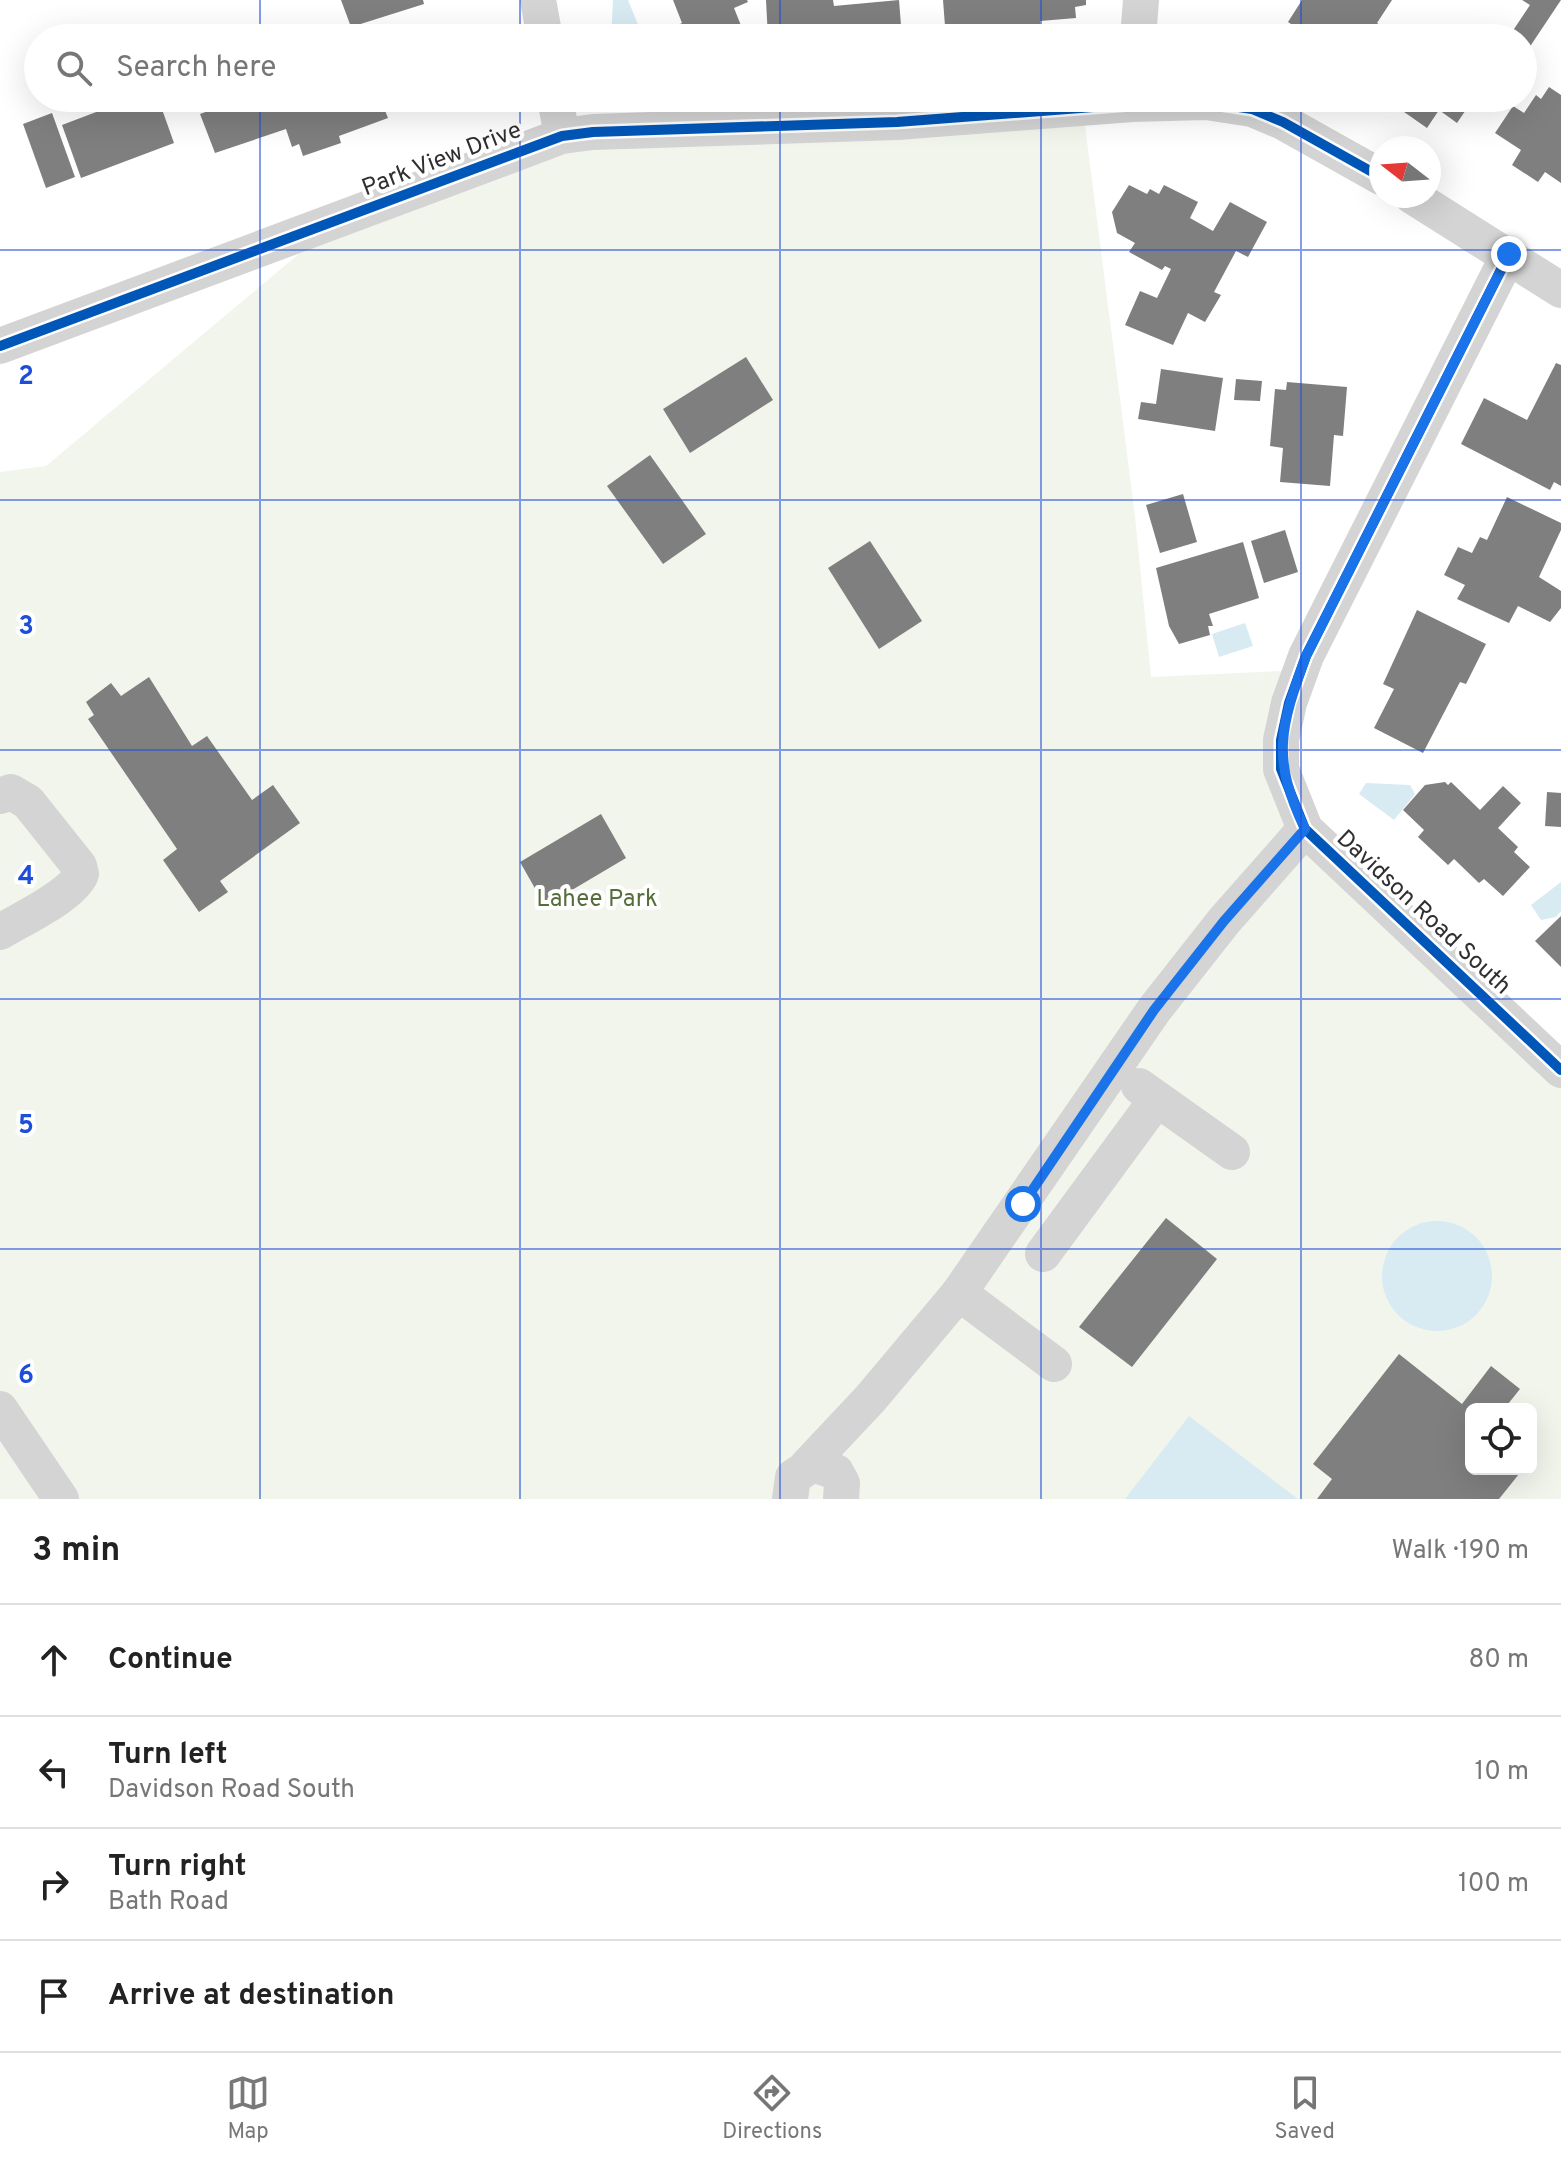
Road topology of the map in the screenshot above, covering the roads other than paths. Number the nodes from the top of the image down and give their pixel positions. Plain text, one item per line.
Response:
1 (538, 0) edge
2 (1141, 0) edge
3 (542, 24) edge
4 (1139, 24) edge
5 (558, 112) edge
6 (1009, 112) edge
7 (1259, 112) edge
8 (562, 136) junction
9 (1369, 170) edge
10 (1432, 208) edge
11 (1509, 254) junction
12 (1561, 290) edge
13 (0, 346) edge
14 (0, 796) edge
15 (1305, 829) junction
16 (0, 932) edge
17 (1115, 1069) junction
18 (1561, 1070) edge
19 (1157, 1099) junction
20 (1232, 1152) dead end
21 (1043, 1254) dead end
22 (959, 1293) junction
23 (1054, 1364) dead end
24 (0, 1409) edge
25 (817, 1488) edge
26 (61, 1499) edge

1 - 3 street
2 - 4 street
5 - 8 street
6 - 8 street, Park View Drive
7 - 9 street, Park View Drive
8 - 13 street, Park View Drive
10 - 11 street
11 - 12 street
11 - 15 street, Davidson Road South
14 - 16 street
15 - 17 street
15 - 18 street, Davidson Road South
17 - 19 street
17 - 22 street
19 - 20 street
19 - 21 street
22 - 23 street
22 - 25 street
24 - 26 street

